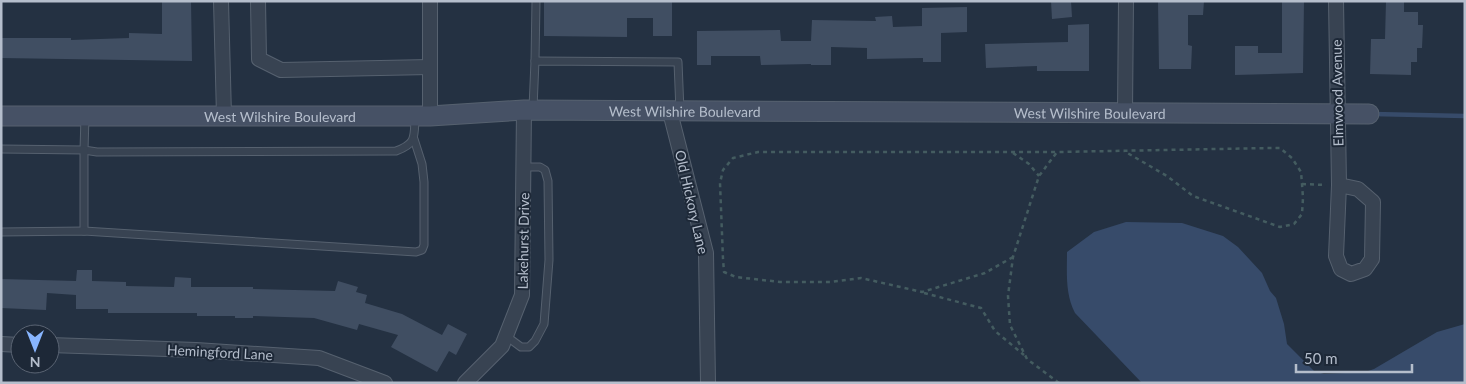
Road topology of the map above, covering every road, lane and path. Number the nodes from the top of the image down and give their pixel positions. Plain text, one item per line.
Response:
1 (221, 1) edge
2 (258, 1) edge
3 (430, 1) edge
4 (536, 1) edge
5 (1126, 1) edge
6 (1336, 1) edge
7 (535, 61) junction
8 (430, 66) junction
9 (528, 110) junction
10 (675, 111) junction
11 (1125, 112) junction
12 (1338, 113) junction
13 (1369, 114) dead end
14 (1, 116) edge
15 (85, 116) junction
16 (224, 116) junction
17 (423, 116) junction
18 (414, 138) junction
19 (1, 149) edge
20 (84, 150) junction
21 (1124, 151) junction
22 (1012, 152) junction
23 (1057, 152) junction
24 (524, 167) junction
25 (1039, 176) junction
26 (1302, 184) junction
27 (1339, 185) junction
28 (84, 231) junction
29 (1, 232) edge
30 (1013, 258) junction
31 (922, 292) junction
32 (506, 336) junction
33 (60, 346) edge
34 (1026, 357) junction
35 (386, 383) edge
36 (465, 383) edge
37 (708, 383) edge
38 (1059, 383) edge

1 - 16 street
2 - 8 street
3 - 8 street
4 - 7 lane
5 - 11 street
6 - 12 street, Elmwood Avenue
7 - 9 lane
7 - 10 lane
8 - 17 street
9 - 10 street, West Wilshire Boulevard
9 - 17 street, West Wilshire Boulevard
9 - 24 street, Lakehurst Drive
10 - 11 street, West Wilshire Boulevard
10 - 37 street, Old Hickory Lane
11 - 12 street, West Wilshire Boulevard
12 - 13 street, West Wilshire Boulevard
12 - 27 street, Elmwood Avenue
14 - 15 street, West Wilshire Boulevard
15 - 16 street, West Wilshire Boulevard
15 - 20 lane
16 - 17 street, West Wilshire Boulevard
17 - 18 lane
18 - 20 lane
18 - 28 lane
19 - 20 lane
20 - 28 lane
21 - 23 path
21 - 26 path
21 - 26 path
22 - 23 path
22 - 25 path
22 - 31 path
23 - 25 path
24 - 32 street, Lakehurst Drive
24 - 32 lane
25 - 30 path
26 - 27 path
27 - 27 street, Elmwood Avenue
28 - 29 lane
30 - 31 path
30 - 34 path
31 - 34 path
32 - 36 street, Lakehurst Drive
33 - 35 street, Hemingford Lane
34 - 38 path

